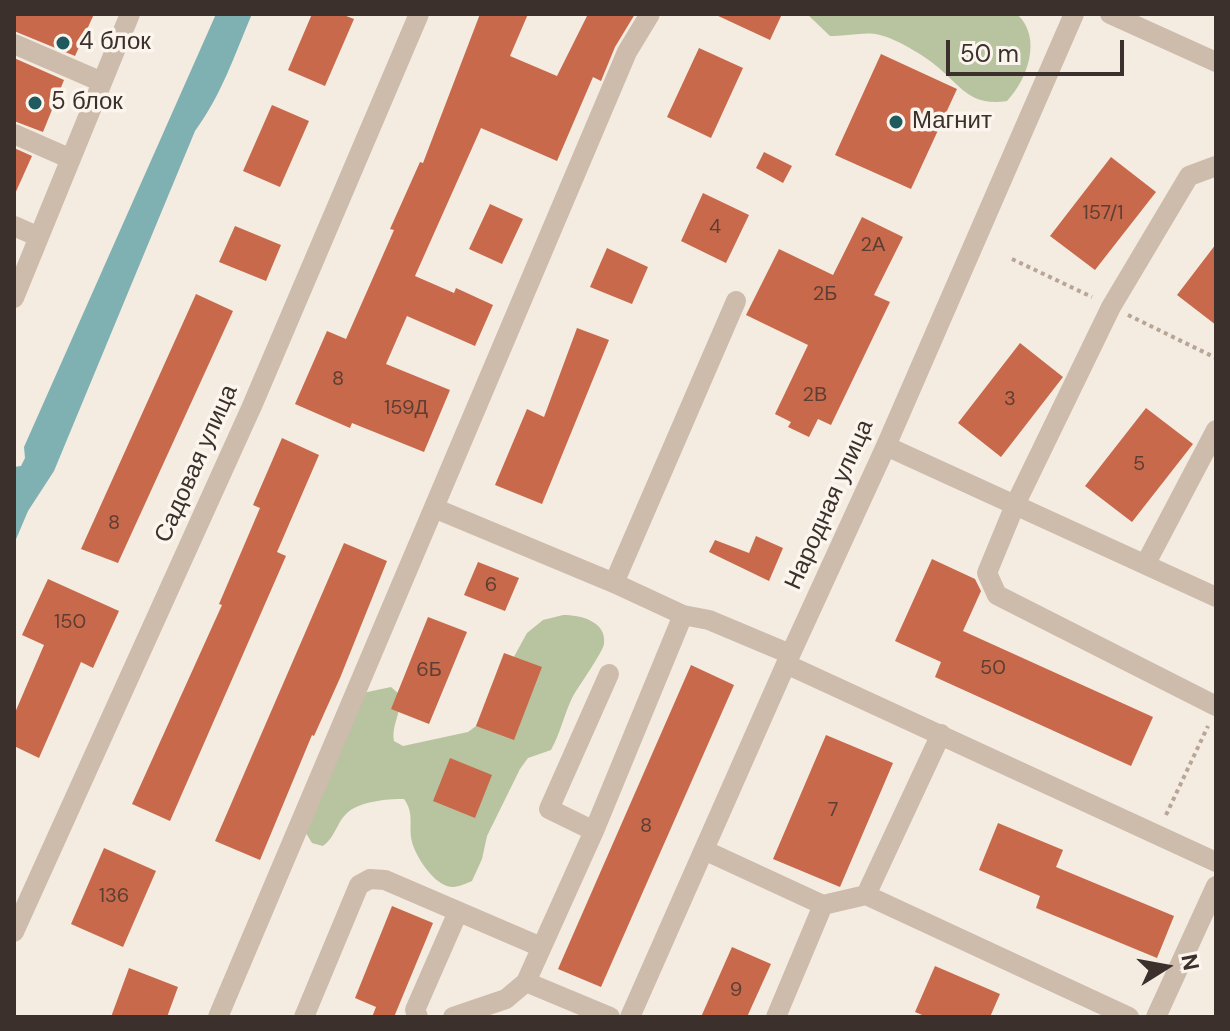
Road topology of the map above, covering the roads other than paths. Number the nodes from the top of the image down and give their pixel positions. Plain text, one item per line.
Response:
1 (130, 14) edge
2 (419, 14) edge
3 (650, 14) edge
4 (1074, 14) edge
5 (1110, 14) edge
6 (14, 44) edge
7 (1216, 62) edge
8 (102, 82) junction
9 (14, 134) edge
10 (71, 159) junction
11 (1216, 166) edge
12 (14, 226) edge
13 (39, 237) junction
14 (14, 298) edge
15 (736, 301) dead end
16 (1216, 430) edge
17 (886, 446) junction
18 (1015, 505) junction
19 (434, 508) junction
20 (1146, 563) junction
21 (614, 583) junction
22 (1216, 597) edge
23 (683, 615) junction
24 (788, 659) junction
25 (609, 674) dead end
26 (1213, 714) edge
27 (941, 734) junction
28 (594, 831) junction
29 (704, 850) junction
30 (1216, 862) edge
31 (1216, 886) edge
32 (866, 895) junction
33 (823, 905) junction
34 (458, 912) junction
35 (14, 932) edge
36 (541, 947) junction
37 (526, 982) junction
38 (218, 1017) edge
39 (304, 1017) edge
40 (418, 1017) edge
41 (453, 1017) edge
42 (610, 1017) edge
43 (630, 1017) edge
44 (776, 1017) edge
45 (1129, 1017) edge
46 (1156, 1017) edge

1 - 8 street
2 - 35 street, Садовая улица
3 - 19 street
4 - 17 street, Народная улица
5 - 7 street
6 - 8 street
8 - 10 street
9 - 10 street
10 - 13 street
11 - 18 street
12 - 13 street
13 - 14 street
15 - 21 street
16 - 20 street
17 - 18 street
17 - 24 street, Народная улица
18 - 20 street
18 - 26 street
19 - 21 street
19 - 38 street
20 - 22 street
21 - 23 street
23 - 24 street
23 - 28 street
24 - 27 street
24 - 29 street, Народная улица
25 - 28 street
27 - 30 street
27 - 32 street
28 - 36 street
29 - 33 street
29 - 43 street, Народная улица
31 - 46 street
32 - 33 street
32 - 45 street
33 - 44 street
34 - 36 street
34 - 39 street
34 - 40 street
36 - 37 street
37 - 41 street
37 - 42 street

